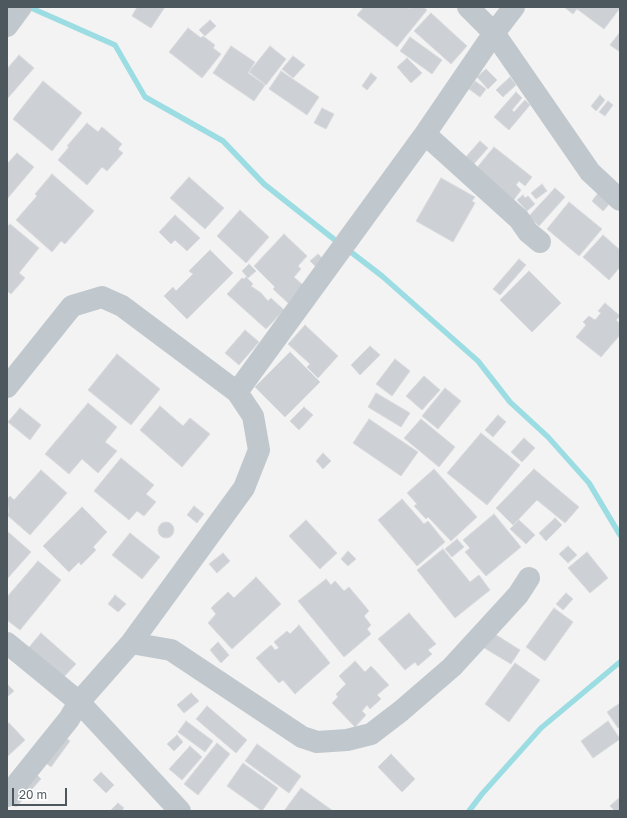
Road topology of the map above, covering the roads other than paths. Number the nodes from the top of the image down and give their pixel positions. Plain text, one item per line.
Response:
1 (21, 7) edge
2 (468, 7) edge
3 (514, 7) edge
4 (7, 26) edge
5 (494, 33) junction
6 (425, 134) junction
7 (620, 200) edge
8 (540, 242) dead end
9 (7, 387) edge
10 (237, 392) junction
11 (528, 578) dead end
12 (7, 643) edge
13 (131, 643) junction
14 (79, 702) junction
15 (7, 796) edge
16 (180, 811) edge

1 - 4 street
2 - 5 street
3 - 5 street
5 - 6 street
5 - 7 street
6 - 8 street
6 - 10 street
9 - 10 street
10 - 13 street
11 - 13 street
12 - 14 street
13 - 14 street
14 - 15 street
14 - 16 street

